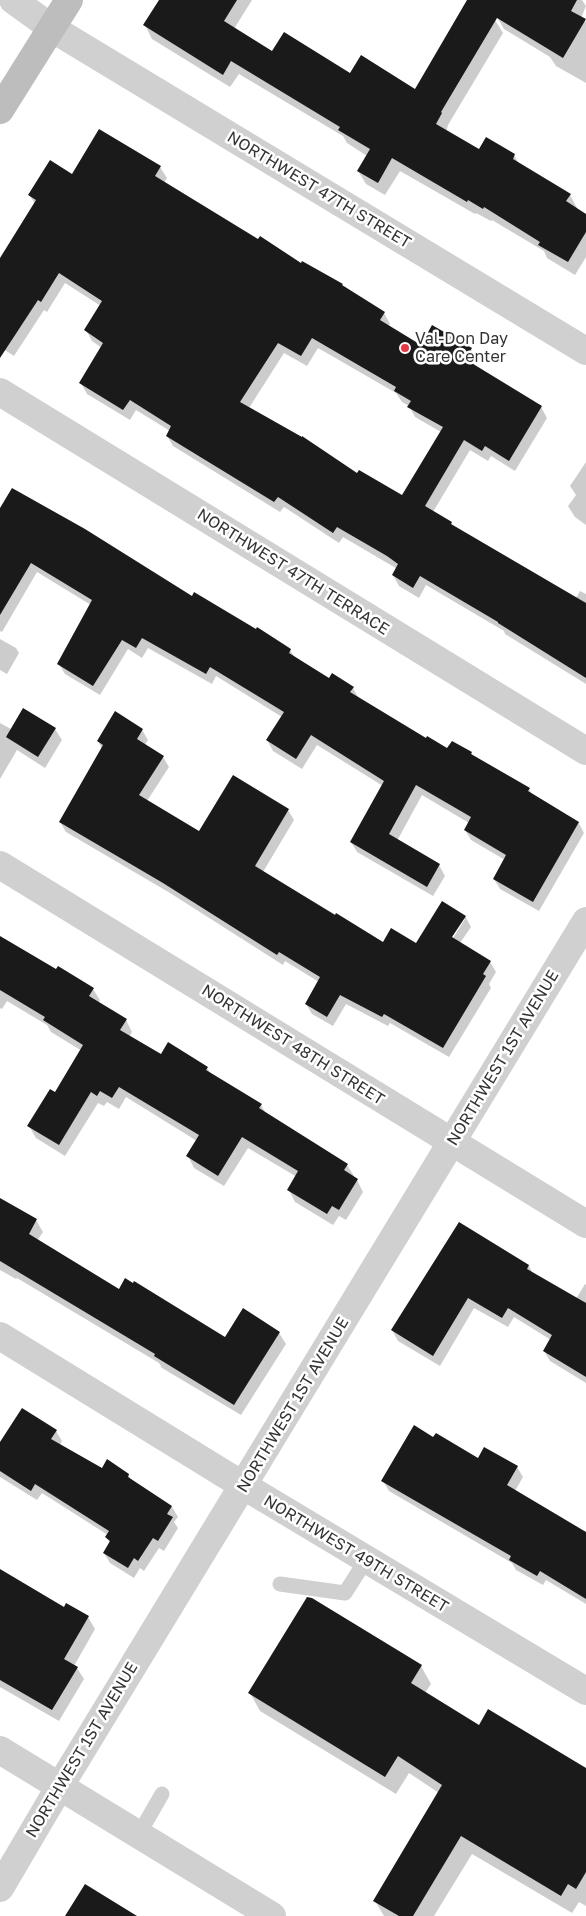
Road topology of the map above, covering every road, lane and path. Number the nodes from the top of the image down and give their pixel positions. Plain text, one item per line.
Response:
1 (13, 0) edge
2 (69, 0) edge
3 (53, 29) junction
4 (0, 110) edge
5 (586, 351) edge
6 (0, 392) edge
7 (586, 752) edge
8 (0, 865) edge
9 (586, 921) edge
10 (452, 1143) junction
11 (586, 1224) edge
12 (0, 1336) edge
13 (244, 1486) junction
14 (366, 1560) junction
15 (280, 1584) dead end
16 (586, 1691) edge
17 (0, 1750) edge
18 (60, 1786) junction
19 (162, 1794) dead end
20 (139, 1834) junction
21 (0, 1888) edge
22 (272, 1916) edge

1 - 3 street, NORTHWEST 47TH STREET
2 - 3 main road
3 - 4 main road
3 - 5 street, NORTHWEST 47TH STREET
6 - 7 street, NORTHWEST 47TH TERRACE
8 - 10 street, NORTHWEST 48TH STREET
9 - 10 street, NORTHWEST 1ST AVENUE
10 - 11 street, NORTHWEST 48TH STREET
10 - 13 street, NORTHWEST 1ST AVENUE
12 - 13 street, NORTHWEST 49TH STREET
13 - 14 street, NORTHWEST 49TH STREET
13 - 18 street, NORTHWEST 1ST AVENUE
14 - 15 lane
14 - 16 street, NORTHWEST 49TH STREET
17 - 18 street
18 - 20 street
18 - 21 street, NORTHWEST 1ST AVENUE
19 - 20 lane
20 - 22 street

